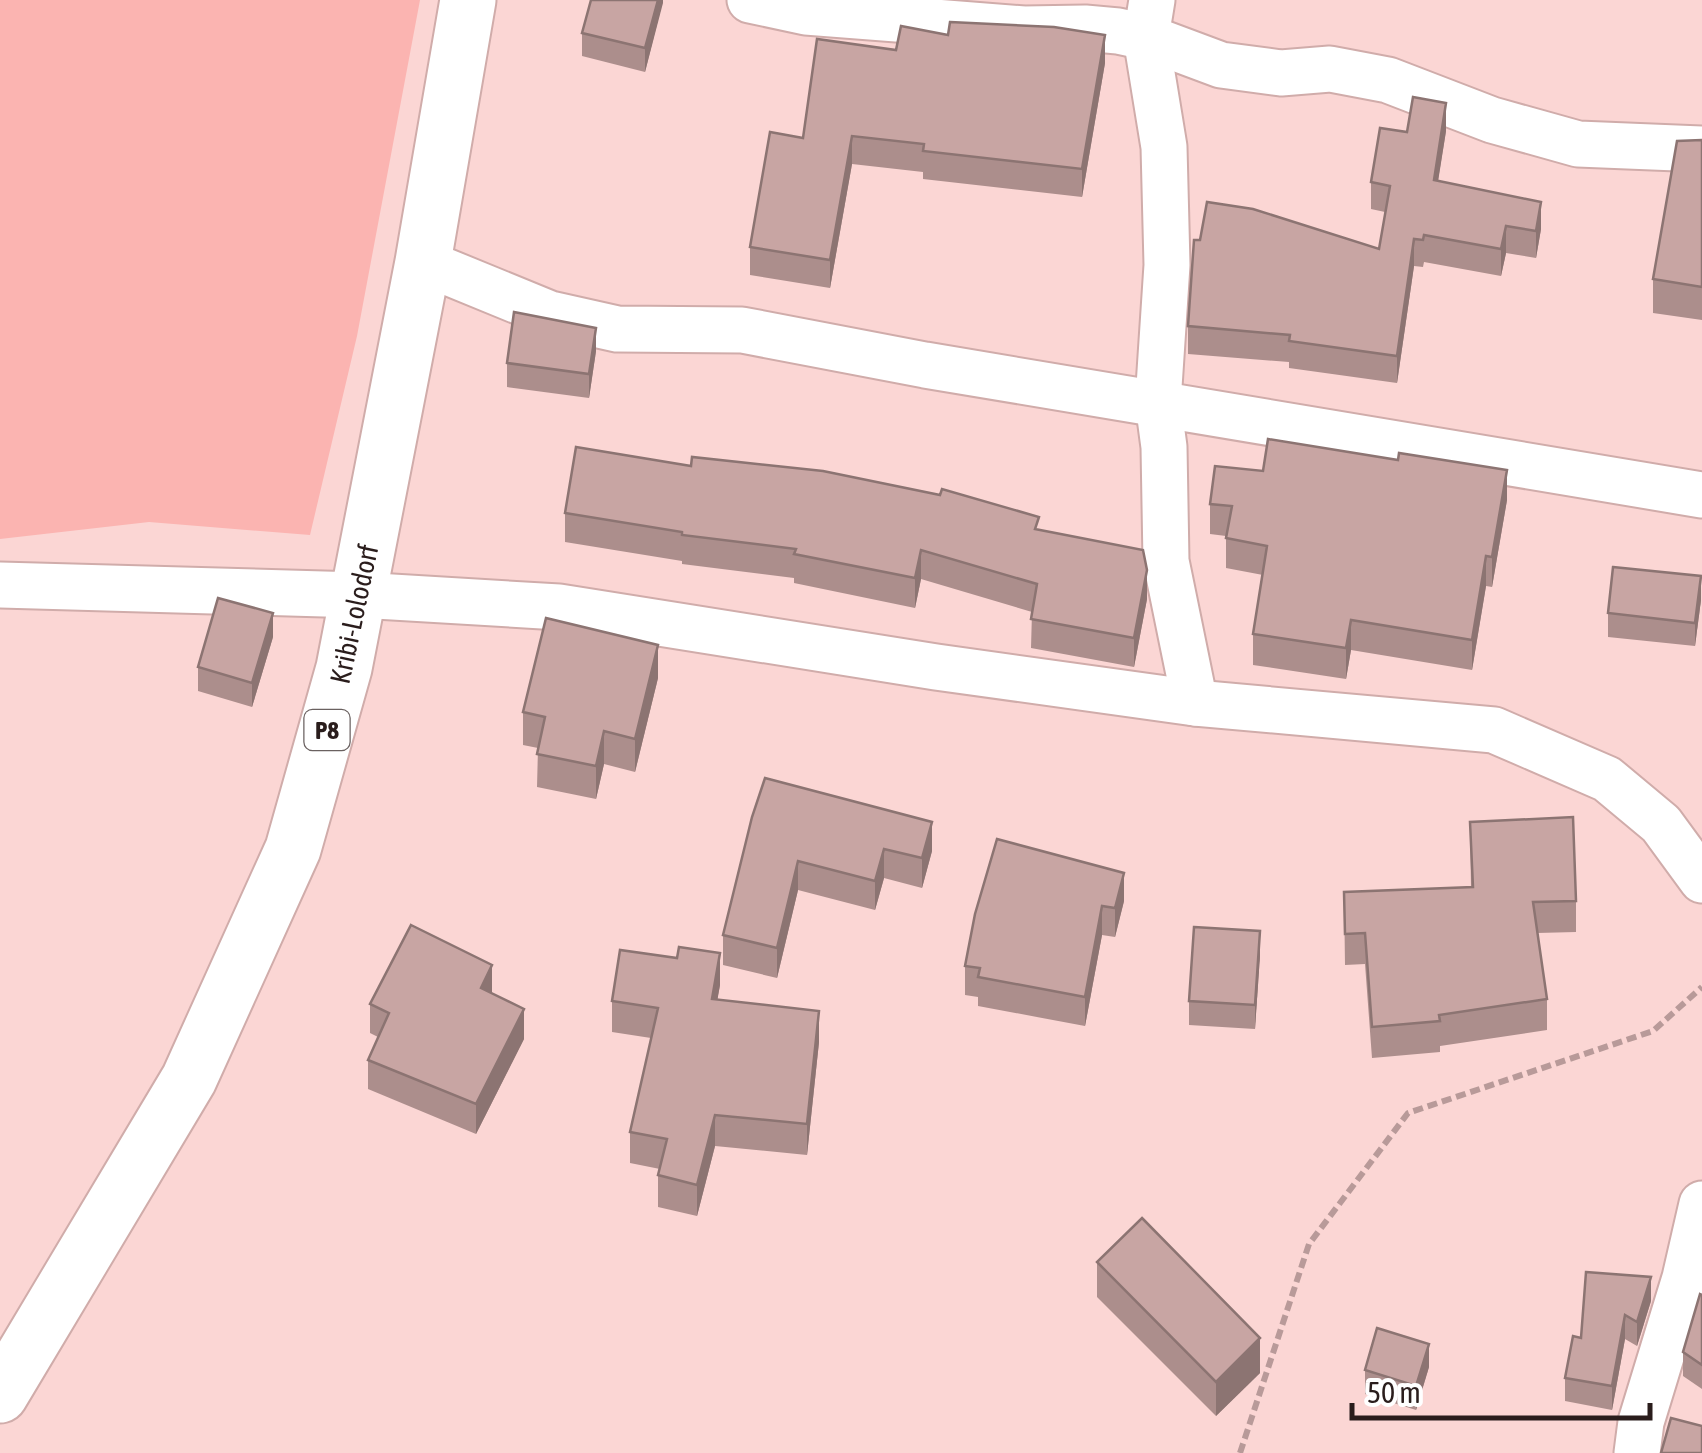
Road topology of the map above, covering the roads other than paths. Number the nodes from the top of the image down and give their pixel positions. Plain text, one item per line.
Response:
1 (468, 0) edge
2 (750, 0) edge
3 (1149, 19) edge
4 (1702, 150) edge
5 (423, 262) junction
6 (1158, 402) junction
7 (1702, 495) edge
8 (0, 586) edge
9 (359, 595) junction
10 (1195, 703) junction
11 (1702, 880) edge
12 (1702, 1204) edge
13 (0, 1395) edge
14 (1637, 1453) edge

1 - 5 main road, Kribi-Lolodorf / P8
2 - 3 street
3 - 4 street
3 - 6 street
5 - 6 street
5 - 9 main road, Kribi-Lolodorf / P8
6 - 7 street
6 - 10 street
8 - 9 street
9 - 10 street
9 - 13 main road, Kribi-Lolodorf / P8
10 - 11 street
12 - 14 street

